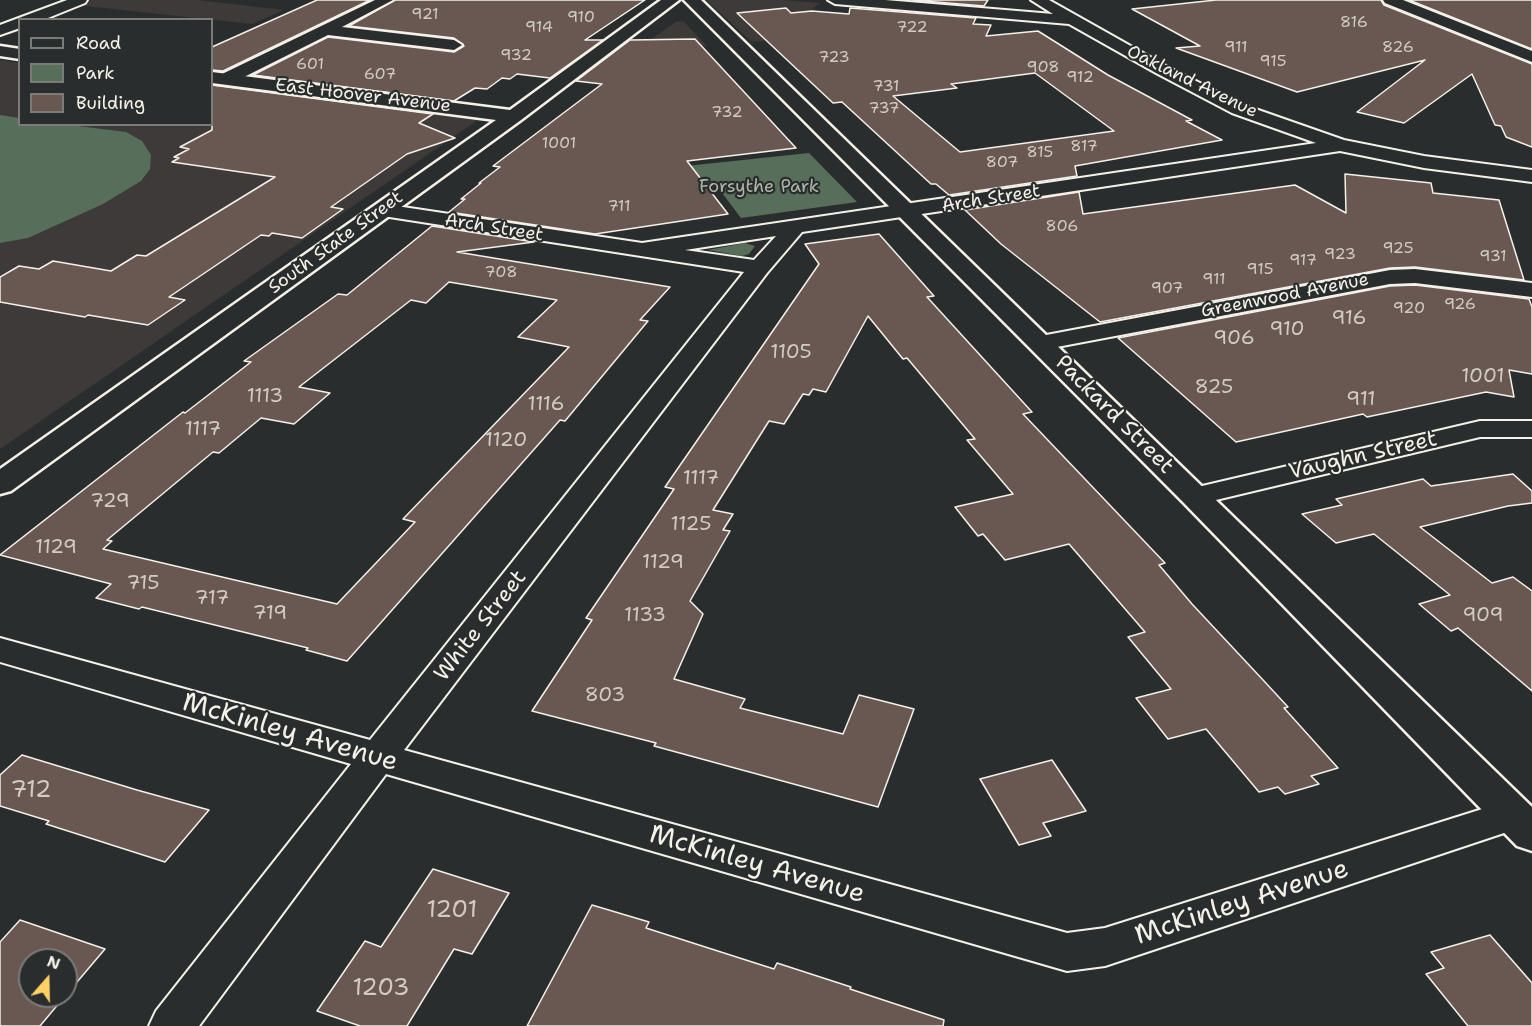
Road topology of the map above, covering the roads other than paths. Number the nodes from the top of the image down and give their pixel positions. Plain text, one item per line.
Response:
1 (80, 0) edge
2 (386, 0) edge
3 (671, 0) edge
4 (692, 0) edge
5 (835, 0) edge
6 (1038, 0) edge
7 (1390, 0) edge
8 (33, 18) edge
9 (1076, 21) junction
10 (18, 24) edge
11 (0, 30) edge
12 (326, 30) junction
13 (454, 45) dead end
14 (0, 51) edge
15 (18, 54) edge
16 (1532, 57) edge
17 (219, 78) edge
18 (514, 116) junction
19 (1340, 145) junction
20 (1532, 176) edge
21 (383, 210) junction
22 (908, 212) junction
23 (794, 229) junction
24 (642, 250) junction
25 (759, 268) junction
26 (1532, 290) edge
27 (1041, 343) junction
28 (1532, 429) edge
29 (0, 484) edge
30 (1195, 496) junction
31 (0, 650) edge
32 (377, 758) junction
33 (1521, 824) edge
34 (172, 1026) edge

1 - 8 street
2 - 12 street
3 - 18 main road, South State Street
4 - 22 main road, Packard Street
5 - 9 street
6 - 9 street, Oakland Avenue
7 - 16 street
9 - 19 street, Oakland Avenue
10 - 11 street
12 - 13 street
12 - 17 street
14 - 15 main road
17 - 18 main road, East Hoover Avenue
18 - 21 main road, South State Street
19 - 20 street, Oakland Avenue
19 - 22 street, Arch Street
21 - 24 street, Arch Street
21 - 29 main road, South State Street
22 - 23 street, Arch Street
22 - 27 main road, Packard Street
23 - 24 street, Arch Street
23 - 25 street, White Street
24 - 25 street, Arch Street
25 - 32 street, White Street
26 - 27 street, Greenwood Avenue
27 - 30 main road, Packard Street
28 - 30 street, Vaughn Street
30 - 33 main road, Packard Street
31 - 32 street, McKinley Avenue
32 - 33 street, McKinley Avenue
32 - 34 street, White Street

